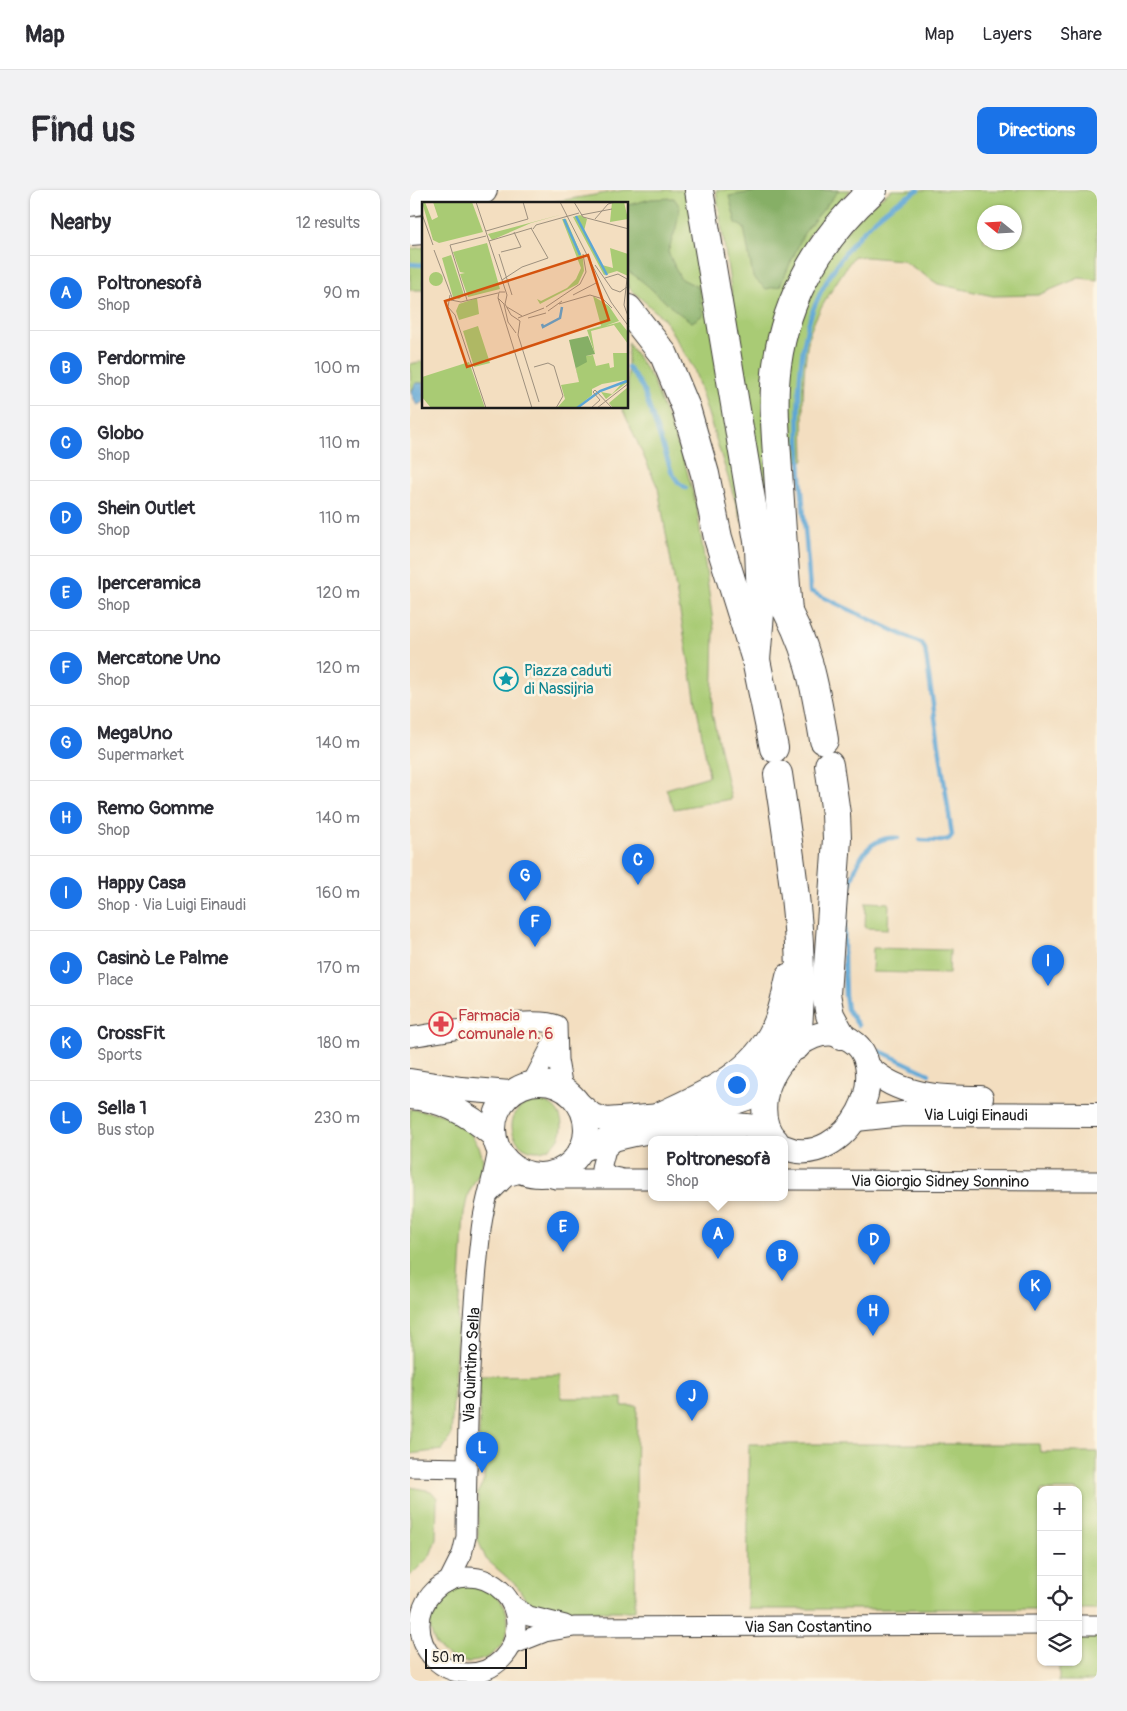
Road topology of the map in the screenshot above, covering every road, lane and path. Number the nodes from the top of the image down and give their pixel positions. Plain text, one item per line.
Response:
1 (483, 190) edge
2 (699, 190) edge
3 (873, 190) edge
4 (410, 202) edge
5 (629, 310) edge
6 (759, 548) junction
7 (788, 611) junction
8 (756, 660) junction
9 (798, 942) junction
10 (557, 1033) junction
11 (841, 1035) junction
12 (410, 1037) edge
13 (796, 1046) junction
14 (868, 1067) junction
15 (770, 1079) junction
16 (410, 1080) edge
17 (532, 1083) junction
18 (510, 1093) junction
19 (410, 1097) edge
20 (571, 1097) junction
21 (1097, 1100) edge
22 (1097, 1115) edge
23 (661, 1116) junction
24 (856, 1119) junction
25 (772, 1134) edge
26 (619, 1137) junction
27 (496, 1143) junction
28 (788, 1147) edge
29 (581, 1150) junction
30 (533, 1174) junction
31 (621, 1178) junction
32 (648, 1179) edge
33 (788, 1180) edge
34 (1097, 1181) edge
35 (489, 1194) junction
36 (410, 1467) edge
37 (467, 1468) junction
38 (466, 1537) junction
39 (486, 1581) junction
40 (448, 1582) junction
41 (426, 1602) junction
42 (512, 1605) junction
43 (410, 1611) edge
44 (1037, 1625) edge
45 (1082, 1625) edge
46 (1097, 1625) edge
47 (574, 1627) junction
48 (417, 1639) edge
49 (512, 1645) junction

1 - 4 highway
2 - 6 highway
3 - 7 highway
5 - 8 highway
6 - 7 highway
6 - 8 highway
7 - 11 highway
8 - 9 highway
9 - 13 highway
9 - 23 highway
10 - 12 street
10 - 17 street
10 - 20 street
11 - 13 main road
11 - 14 main road, Via Luigi Einaudi
13 - 15 main road
14 - 21 main road, Via Luigi Einaudi
14 - 24 main road
15 - 23 main road
15 - 25 main road
16 - 18 main road
17 - 18 main road
17 - 20 main road
18 - 27 main road
19 - 27 main road
20 - 23 main road
20 - 29 main road
22 - 24 main road, Via Luigi Einaudi
24 - 28 main road
25 - 26 main road
26 - 29 main road
26 - 31 street
27 - 30 main road
27 - 35 street, Via Quintino Sella
29 - 30 main road
30 - 31 street
30 - 35 street
31 - 32 street
33 - 34 street, Via Giorgio Sidney Sonnino
35 - 37 street, Via Quintino Sella
36 - 37 street
37 - 38 street, Via Quintino Sella
38 - 39 street, Via Quintino Sella
38 - 40 street, Via Quintino Sella
39 - 40 street
39 - 42 street, Via San Costantino
40 - 41 street
41 - 43 street
41 - 48 street, Via San Costantino
42 - 47 street, Via San Costantino
42 - 49 street
44 - 47 street, Via San Costantino
45 - 46 street
47 - 49 street, Via San Costantino
48 - 49 street, Via San Costantino

